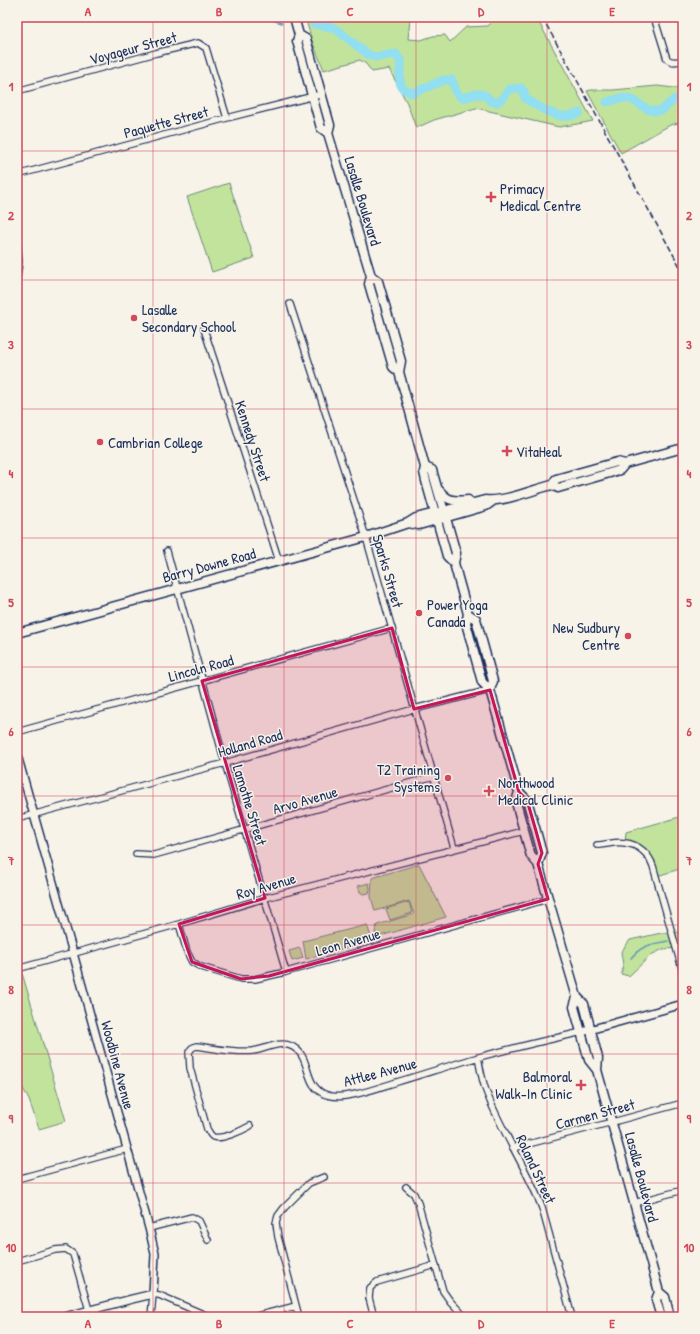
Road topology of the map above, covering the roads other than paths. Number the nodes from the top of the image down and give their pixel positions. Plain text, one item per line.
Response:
1 (294, 17) edge
2 (654, 17) edge
3 (299, 35) junction
4 (683, 60) edge
5 (17, 91) edge
6 (322, 94) junction
7 (312, 97) junction
8 (226, 118) junction
9 (328, 133) junction
10 (17, 175) edge
11 (17, 240) edge
12 (17, 277) edge
13 (290, 304) dead end
14 (204, 329) dead end
15 (683, 448) edge
16 (425, 467) junction
17 (436, 486) junction
18 (481, 501) junction
19 (493, 501) junction
20 (461, 514) junction
21 (440, 516) junction
22 (366, 537) junction
23 (452, 540) junction
24 (167, 551) dead end
25 (279, 561) junction
26 (454, 562) junction
27 (177, 588) junction
28 (392, 628) junction
29 (17, 633) edge
30 (202, 681) junction
31 (490, 690) junction
32 (414, 709) junction
33 (17, 732) edge
34 (17, 755) edge
35 (225, 763) junction
36 (434, 776) junction
37 (519, 792) junction
38 (34, 814) junction
39 (17, 819) edge
40 (245, 830) junction
41 (524, 830) junction
42 (597, 845) dead end
43 (454, 848) junction
44 (136, 854) dead end
45 (538, 864) junction
46 (265, 898) junction
47 (548, 899) junction
48 (179, 924) junction
49 (74, 953) junction
50 (17, 969) edge
51 (286, 972) junction
52 (683, 972) edge
53 (577, 996) junction
54 (683, 1004) edge
55 (591, 1029) junction
56 (582, 1032) junction
57 (478, 1058) junction
58 (597, 1070) junction
59 (683, 1103) edge
60 (612, 1122) junction
61 (250, 1126) dead end
62 (513, 1148) junction
63 (127, 1149) junction
64 (18, 1177) edge
65 (324, 1177) dead end
66 (406, 1187) dead end
67 (683, 1190) edge
68 (634, 1203) junction
69 (150, 1228) junction
70 (208, 1240) dead end
71 (17, 1261) edge
72 (436, 1265) junction
73 (659, 1292) junction
74 (153, 1294) junction
75 (296, 1306) junction
76 (89, 1310) junction
77 (64, 1317) edge
78 (151, 1317) edge
79 (210, 1317) edge
80 (253, 1317) edge
81 (299, 1317) edge
82 (374, 1317) edge
83 (465, 1317) edge
84 (572, 1317) edge
85 (661, 1317) edge
86 (670, 1317) edge

1 - 3 main road, Lasalle Boulevard
2 - 4 street
3 - 6 main road, Lasalle Boulevard
3 - 7 main road, Lasalle Boulevard
5 - 8 street, Voyageur Street
6 - 7 street, Paquette Street
6 - 9 main road, Lasalle Boulevard
7 - 8 street, Paquette Street
7 - 9 main road, Lasalle Boulevard
8 - 10 street, Paquette Street
9 - 16 main road, Lasalle Boulevard
11 - 12 street
13 - 22 street, Sparks Street
14 - 25 street, Kennedy Street
15 - 19 main road, Barry Downe Road
16 - 17 main road, Lasalle Boulevard
16 - 21 main road, Lasalle Boulevard
17 - 18 main road
17 - 21 main road, Lasalle Boulevard
18 - 19 main road, Barry Downe Road
18 - 21 main road, Barry Downe Road
19 - 20 main road, Barry Downe Road
20 - 21 main road, Barry Downe Road
20 - 23 main road
21 - 22 main road, Barry Downe Road
21 - 23 main road, Lasalle Boulevard
21 - 26 main road, Lasalle Boulevard
22 - 25 main road, Barry Downe Road
22 - 28 street, Sparks Street
23 - 26 main road, Lasalle Boulevard
24 - 27 street, Lamothe Street
25 - 27 main road, Barry Downe Road
26 - 31 main road, Lasalle Boulevard
27 - 29 main road, Barry Downe Road
27 - 30 street, Lamothe Street
28 - 30 street, Lincoln Road
28 - 32 street, Sparks Street
30 - 33 street, Lincoln Road
30 - 35 street, Lamothe Street
31 - 32 street, Holland Road
31 - 37 main road, Lasalle Boulevard
32 - 35 street, Holland Road
32 - 36 street, Sparks Street
34 - 38 street, Woodbine Avenue
35 - 38 street, Holland Road
35 - 40 street, Lamothe Street
36 - 40 street, Arvo Avenue
36 - 43 street, Sparks Street
37 - 41 main road, Lasalle Boulevard
37 - 45 main road, Lasalle Boulevard
38 - 39 street, Holland Road
38 - 49 street, Woodbine Avenue
40 - 44 street, Arvo Avenue
40 - 46 street, Lamothe Street
41 - 43 street, Roy Avenue
41 - 45 main road, Lasalle Boulevard
42 - 52 street
43 - 46 street, Roy Avenue
45 - 47 main road, Lasalle Boulevard
46 - 48 street, Roy Avenue
46 - 51 street, Lamothe Street
47 - 51 street, Leon Avenue
47 - 53 main road, Lasalle Boulevard
48 - 49 street, Roy Avenue
48 - 51 street, Leon Avenue
49 - 50 street, Roy Avenue
49 - 63 street, Woodbine Avenue
53 - 55 main road, Lasalle Boulevard
53 - 56 main road, Lasalle Boulevard
54 - 55 street, Attlee Avenue
55 - 56 street, Attlee Avenue
55 - 58 main road, Lasalle Boulevard
56 - 57 street, Attlee Avenue
56 - 58 main road, Lasalle Boulevard
57 - 61 street, Attlee Avenue
57 - 62 street, Roland Street
58 - 60 main road, Lasalle Boulevard
59 - 60 street, Carmen Street
60 - 62 street, Carmen Street
60 - 68 main road, Lasalle Boulevard
62 - 84 street, Roland Street
63 - 64 street
63 - 69 street, Woodbine Avenue
65 - 75 street
66 - 72 street
67 - 68 street
68 - 73 main road, Lasalle Boulevard
69 - 70 street
69 - 74 street, Woodbine Avenue
71 - 76 street
72 - 82 street
72 - 83 street
73 - 85 main road, Lasalle Boulevard
73 - 86 main road, Lasalle Boulevard
74 - 76 street
74 - 78 street
74 - 79 street
75 - 80 street
75 - 81 street
76 - 77 street

